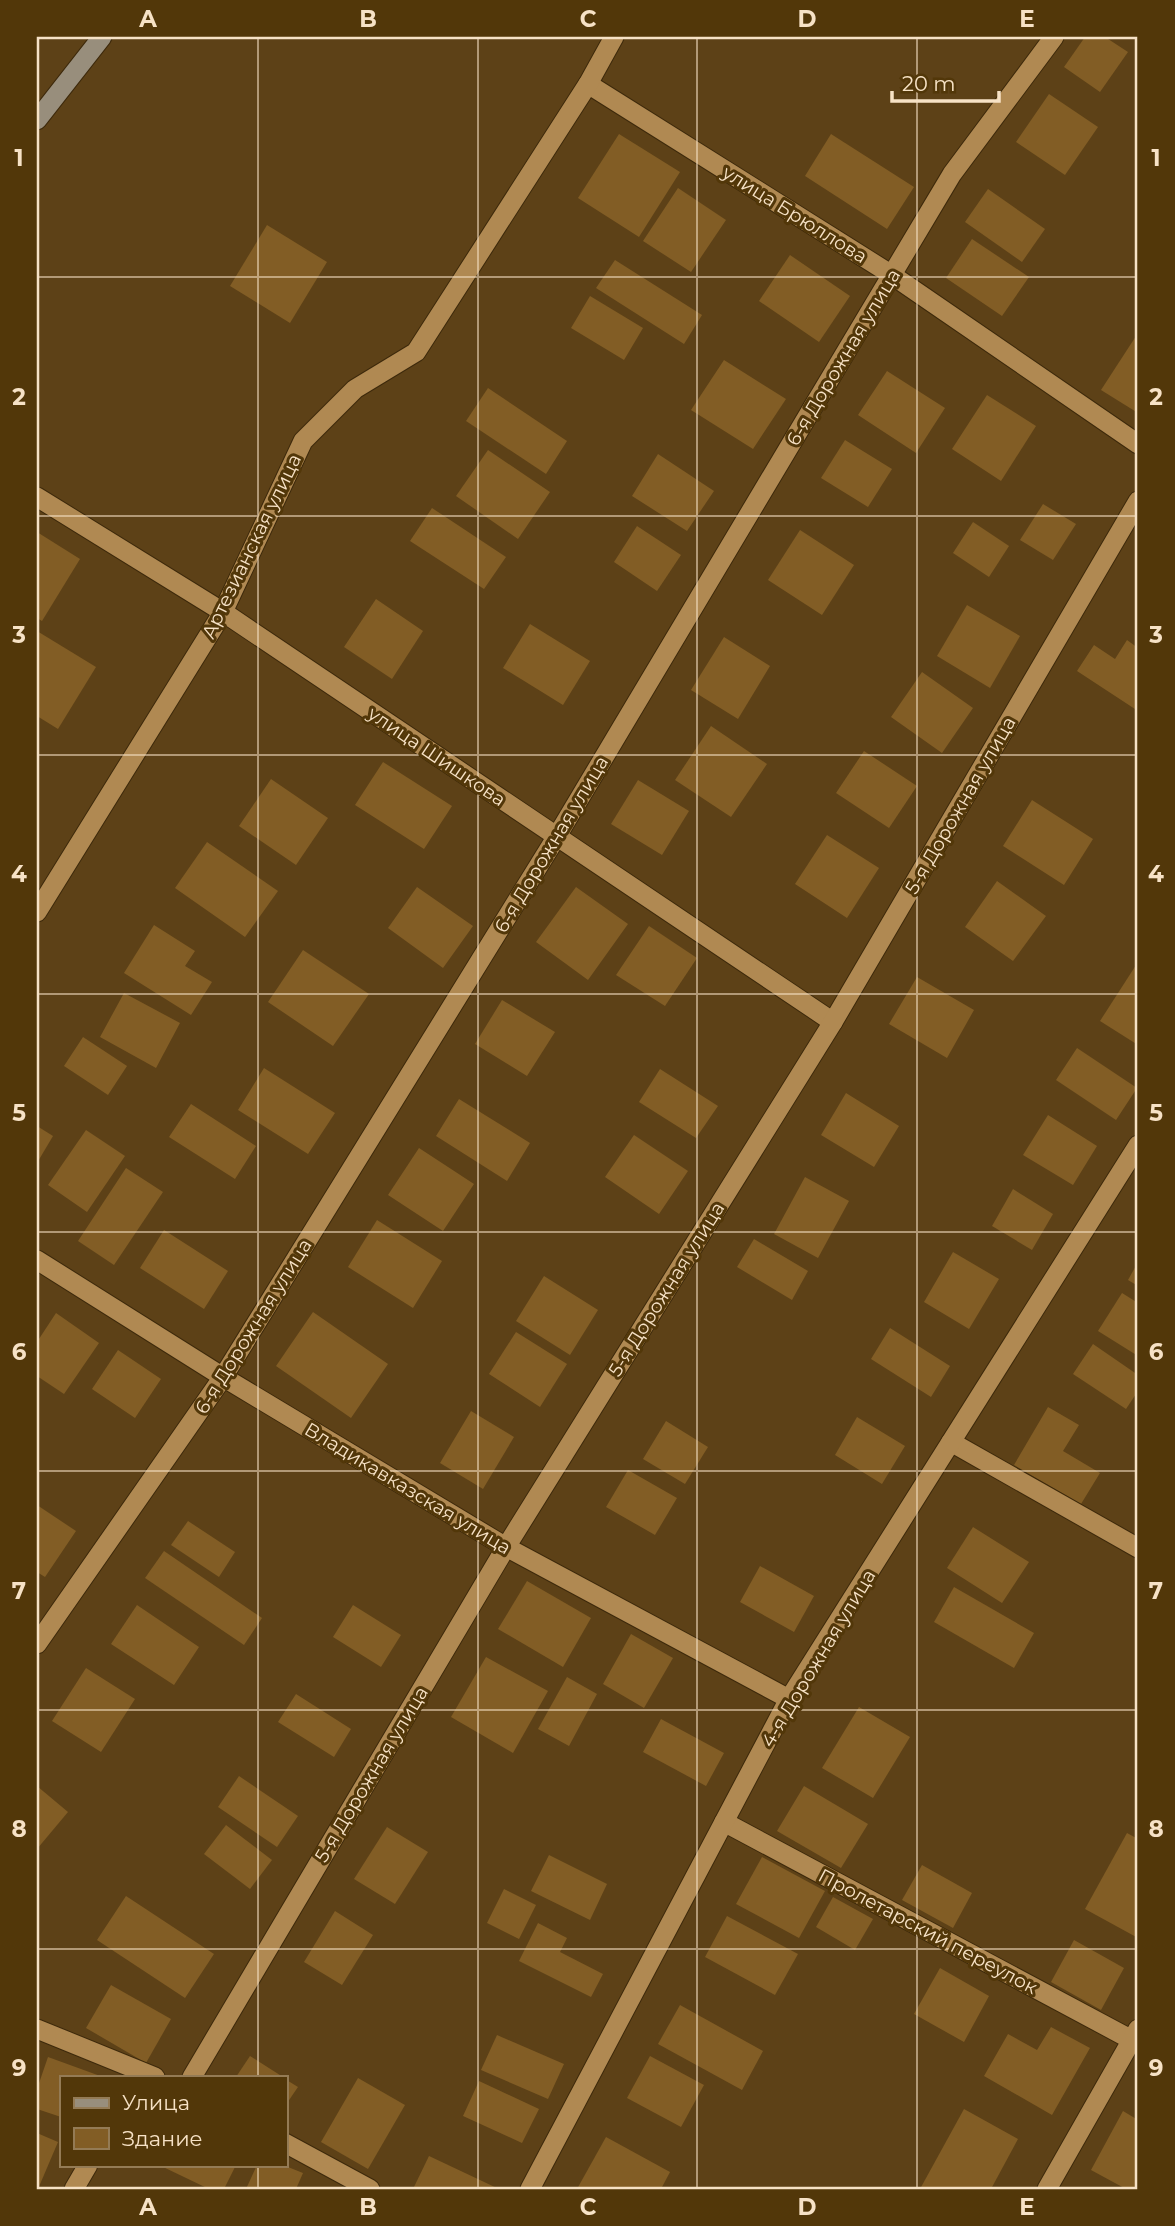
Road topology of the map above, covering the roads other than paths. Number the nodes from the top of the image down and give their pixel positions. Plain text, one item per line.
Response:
1 (102, 37) edge
2 (614, 37) edge
3 (1054, 37) edge
4 (588, 84) junction
5 (37, 120) edge
6 (892, 275) junction
7 (1138, 444) edge
8 (37, 498) edge
9 (1138, 500) edge
10 (223, 612) junction
11 (557, 835) junction
12 (37, 912) edge
13 (833, 1022) junction
14 (1138, 1144) edge
15 (37, 1260) edge
16 (223, 1377) junction
17 (951, 1441) junction
18 (506, 1547) junction
19 (1138, 1548) edge
20 (37, 1644) edge
21 (789, 1699) junction
22 (724, 1822) junction
23 (37, 2029) edge
24 (1135, 2034) edge
25 (153, 2076) edge
26 (193, 2076) edge
27 (287, 2144) edge
28 (87, 2166) edge
29 (74, 2189) edge
30 (370, 2189) edge
31 (530, 2189) edge
32 (1047, 2189) edge

1 - 5 main road
2 - 4 street, Артезианская улица
3 - 6 street, 6-я Дорожная улица
4 - 6 street, улица Брюллова
4 - 10 street, Артезианская улица
6 - 7 street, улица Брюллова
6 - 11 street, 6-я Дорожная улица
8 - 10 street, улица Шишкова
9 - 13 street, 5-я Дорожная улица
10 - 11 street, улица Шишкова
10 - 12 street, Артезианская улица
11 - 13 street, улица Шишкова
11 - 16 street, 6-я Дорожная улица
13 - 18 street, 5-я Дорожная улица
14 - 17 street, 4-я Дорожная улица
15 - 16 street, Владикавказская улица
16 - 18 street, Владикавказская улица
16 - 20 street, 6-я Дорожная улица
17 - 19 street
17 - 21 street, 4-я Дорожная улица
18 - 21 street, Владикавказская улица
18 - 26 street, 5-я Дорожная улица
21 - 22 street, 4-я Дорожная улица
22 - 24 street, Пролетарский переулок
22 - 31 street, 4-я Дорожная улица
23 - 25 street
24 - 32 street
27 - 30 street
28 - 29 street

